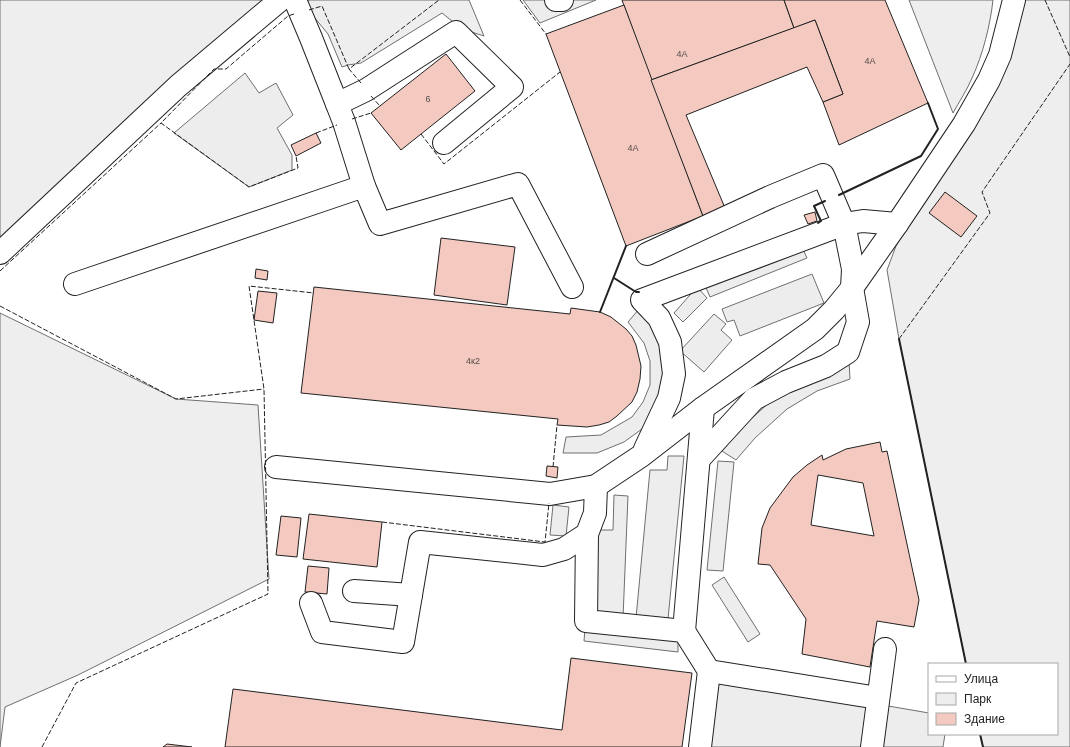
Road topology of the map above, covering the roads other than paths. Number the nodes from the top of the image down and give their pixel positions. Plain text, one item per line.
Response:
1 (280, 0) edge
2 (295, 0) edge
3 (556, 0) edge
4 (562, 0) edge
5 (1014, 0) edge
6 (337, 104) junction
7 (444, 143) dead end
8 (364, 186) junction
9 (844, 224) junction
10 (897, 224) junction
11 (0, 253) edge
12 (647, 254) dead end
13 (75, 284) dead end
14 (572, 287) dead end
15 (852, 288) junction
16 (703, 408) junction
17 (641, 456) junction
18 (700, 458) junction
19 (276, 467) dead end
20 (596, 486) junction
21 (587, 534) junction
22 (354, 591) dead end
23 (411, 594) junction
24 (311, 603) dead end
25 (684, 631) junction
26 (885, 650) dead end
27 (709, 671) junction
28 (878, 698) junction
29 (700, 747) edge
30 (872, 747) edge

1 - 11 street
2 - 6 street
3 - 4 street
5 - 10 street
6 - 7 street
6 - 8 street
8 - 13 street
8 - 14 street
9 - 10 street
9 - 12 street
9 - 15 street
9 - 17 street
10 - 15 street
15 - 16 street
15 - 18 street
16 - 17 street
16 - 18 street
17 - 20 street
18 - 25 street
19 - 20 street
20 - 21 street
21 - 23 street
21 - 25 street
22 - 23 street
23 - 24 street
25 - 27 street
26 - 28 street
27 - 28 street
27 - 29 street
28 - 30 street

